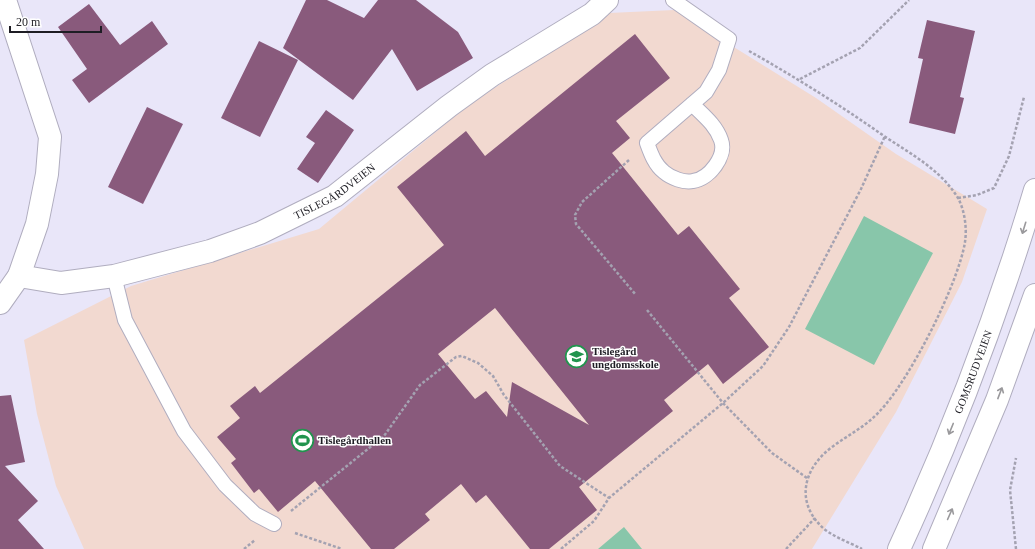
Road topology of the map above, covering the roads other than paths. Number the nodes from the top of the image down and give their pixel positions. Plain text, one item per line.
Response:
1 (5, 0) edge
2 (607, 0) edge
3 (673, 0) edge
4 (692, 104) junction
5 (1035, 190) edge
6 (19, 276) junction
7 (114, 276) junction
8 (1035, 295) edge
9 (0, 303) edge
10 (274, 524) road end
11 (899, 549) edge
12 (934, 549) edge

1 - 6 street
2 - 7 street, TISLEGÅRDVEIEN
3 - 4 lane
4 - 4 lane
5 -> 11 street, GOMSRUDVEIEN
6 - 7 street, TISLEGÅRDVEIEN
6 - 9 street
7 - 10 lane
12 -> 8 street

